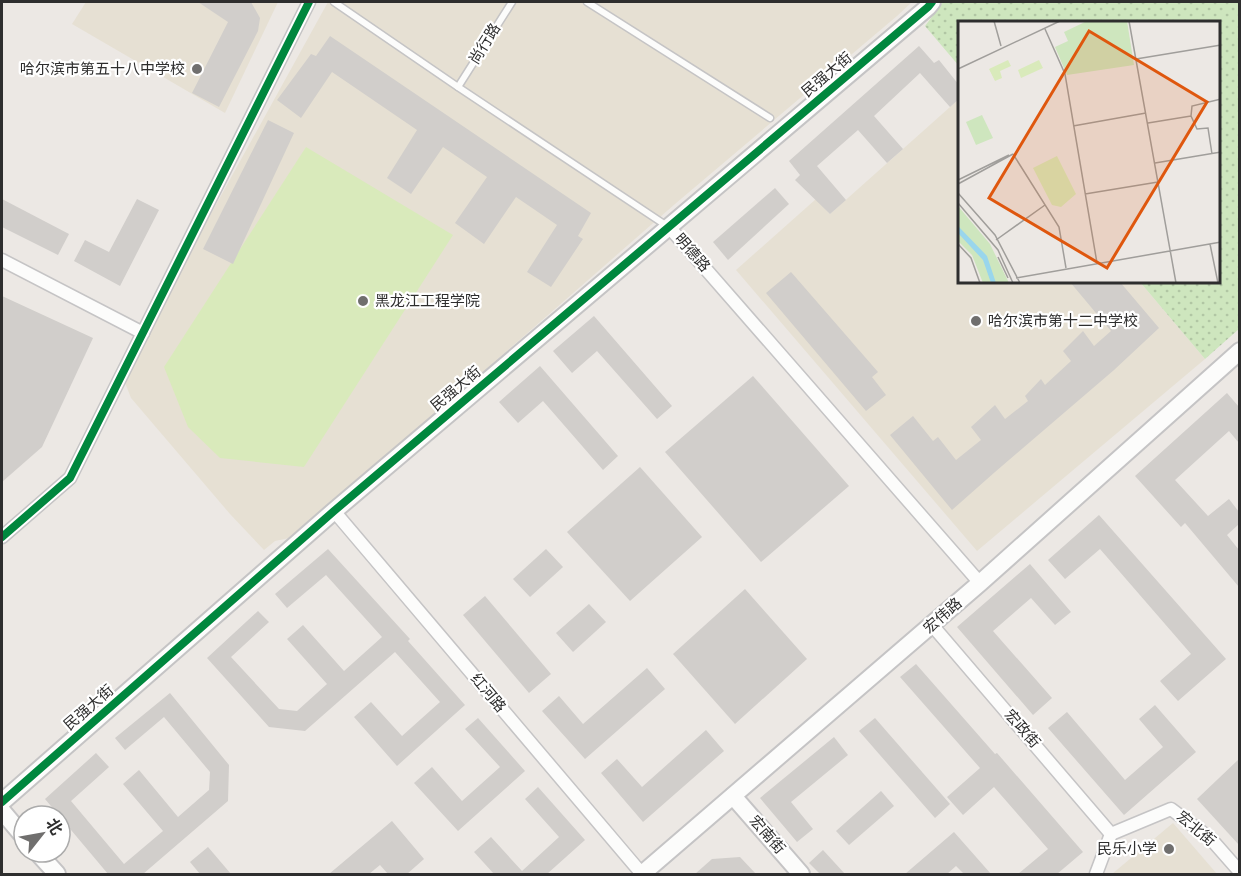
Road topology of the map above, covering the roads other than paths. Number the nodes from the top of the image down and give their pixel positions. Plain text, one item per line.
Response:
1 (309, 2) edge
2 (334, 2) edge
3 (512, 2) edge
4 (587, 2) edge
5 (926, 3) edge
6 (458, 87) junction
7 (770, 118) dead end
8 (669, 227) junction
9 (2, 260) edge
10 (143, 333) junction
11 (1239, 351) edge
12 (334, 511) junction
13 (2, 537) edge
14 (981, 583) junction
15 (932, 625) junction
16 (733, 796) junction
17 (2, 802) edge
18 (2, 811) edge
19 (12, 823) edge
20 (1111, 834) junction
21 (1239, 872) edge
22 (642, 874) edge
23 (801, 874) edge
24 (1096, 874) edge

1 - 10 street
2 - 6 lane, 明德路
3 - 6 lane, 尚行路
4 - 7 lane
5 - 8 street, 民强大街
6 - 8 lane, 明德路
8 - 12 street, 民强大街
8 - 14 street, 明德路
9 - 10 street
10 - 13 street
11 - 14 street, 宏伟路
12 - 17 street, 民强大街
12 - 22 street, 红河路
14 - 15 street, 宏伟路
15 - 16 street, 宏伟路
15 - 20 street, 宏政街
16 - 22 street, 宏伟路
16 - 23 street, 宏南街
18 - 19 street
20 - 21 street, 宏北街
20 - 24 street

